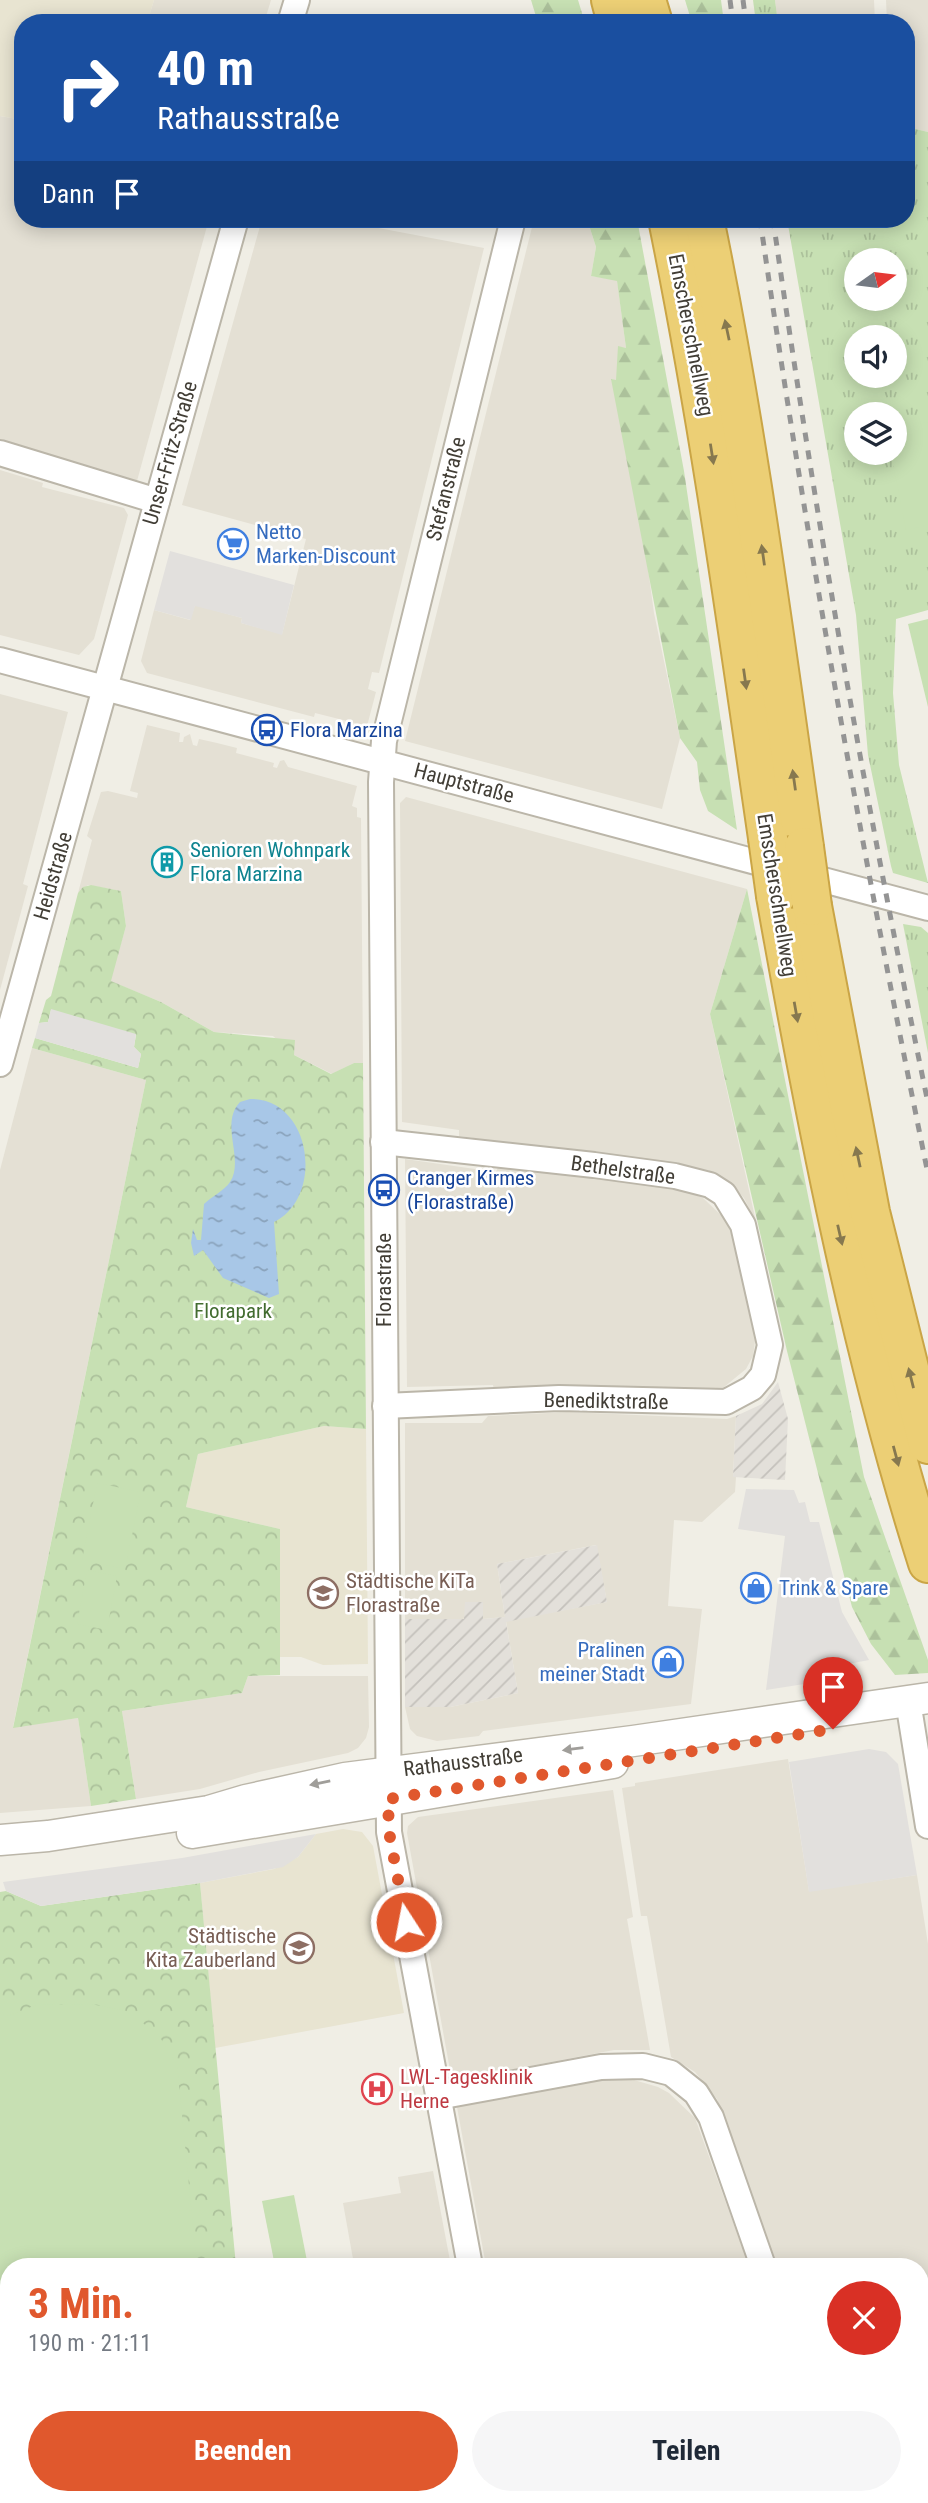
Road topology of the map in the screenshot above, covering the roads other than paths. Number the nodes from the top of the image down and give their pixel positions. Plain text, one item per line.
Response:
1 (233, 228) edge
2 (511, 228) edge
3 (670, 228) edge
4 (706, 228) edge
5 (0, 453) edge
6 (157, 501) junction
7 (0, 660) edge
8 (104, 688) junction
9 (382, 760) junction
10 (786, 843) junction
11 (794, 901) junction
12 (928, 908) edge
13 (0, 1064) edge
14 (383, 1142) junction
15 (767, 1322) joint
16 (385, 1406) junction
17 (928, 1444) edge
18 (928, 1563) edge
19 (919, 1708) edge
20 (388, 1786) junction
21 (928, 1826) edge
22 (0, 1840) edge
23 (0, 1860) edge
24 (438, 2097) junction
25 (468, 2258) edge
26 (760, 2258) edge

1 - 6 street, Unser-Fritz-Straße
2 - 9 street, Stefanstraße
3 -> 10 highway, Emscherschnellweg
10 -> 4 highway, Emscherschnellweg
5 - 6 street
6 - 8 street, Unser-Fritz-Straße
7 - 8 street, Hauptstraße
8 - 9 street, Hauptstraße
8 - 13 street, Heidstraße
9 - 12 street, Hauptstraße
9 - 14 street, Florastraße
10 - 11 highway, Emscherschnellweg, bridge
17 -> 11 highway, Emscherschnellweg
11 -> 18 highway, Emscherschnellweg
14 - 15 street, Bethelstraße
14 - 16 street, Florastraße
15 - 16 street, Benediktstraße
16 - 20 street, Florastraße
19 - 20 street, Rathausstraße
19 - 21 street
20 -> 22 street, Rathausstraße
20 - 23 street, Rathausstraße
20 - 24 street, Florastraße
24 - 25 street, Florastraße
24 - 26 street

